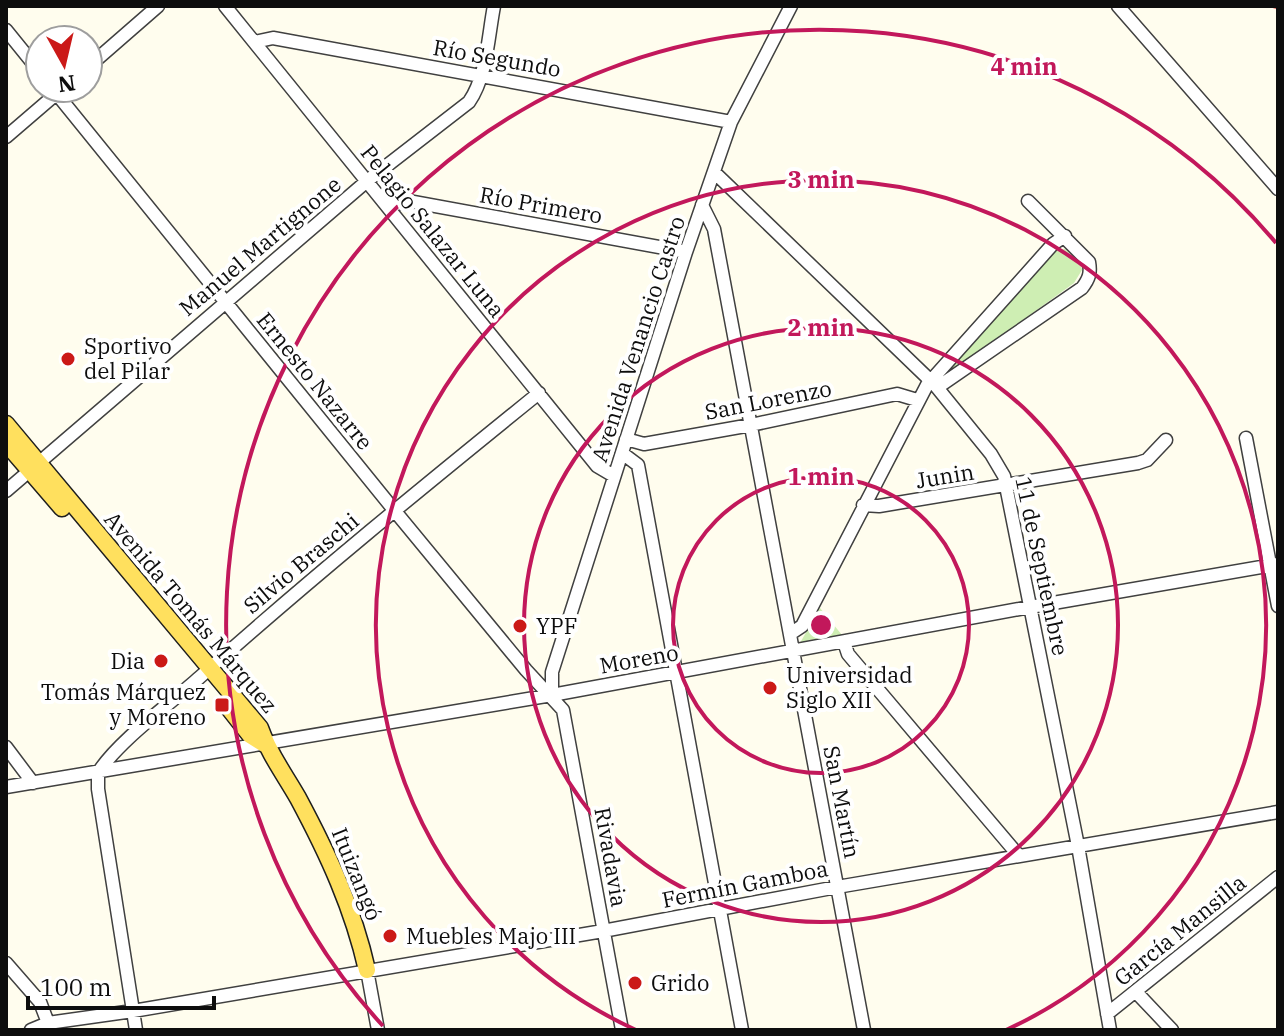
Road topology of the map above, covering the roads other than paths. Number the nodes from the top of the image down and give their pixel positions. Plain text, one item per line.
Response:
1 (158, 6) edge
2 (225, 6) edge
3 (494, 6) edge
4 (791, 6) edge
5 (1118, 6) edge
6 (6, 30) edge
7 (255, 42) junction
8 (24, 52) edge
9 (104, 53) edge
10 (481, 75) junction
11 (42, 104) edge
12 (68, 104) edge
13 (731, 122) junction
14 (6, 137) edge
15 (714, 172) junction
16 (367, 181) junction
17 (1277, 186) edge
18 (1028, 201) dead end
19 (702, 205) junction
20 (389, 206) junction
21 (1065, 236) junction
22 (686, 252) junction
23 (225, 301) junction
24 (934, 384) junction
25 (539, 393) junction
26 (917, 400) junction
27 (6, 424) edge
28 (751, 425) junction
29 (1246, 438) dead end
30 (626, 439) junction
31 (1166, 440) dead end
32 (6, 443) edge
33 (622, 453) junction
34 (34, 467) junction
35 (614, 476) junction
36 (1007, 486) junction
37 (6, 491) edge
38 (863, 505) junction
39 (394, 510) junction
40 (1274, 565) edge
41 (1278, 606) edge
42 (1030, 607) junction
43 (790, 634) junction
44 (844, 642) junction
45 (793, 651) junction
46 (206, 671) junction
47 (675, 673) junction
48 (552, 695) junction
49 (266, 745) junction
50 (6, 747) edge
51 (98, 773) junction
52 (33, 783) junction
53 (6, 787) edge
54 (1278, 812) edge
55 (1078, 846) junction
56 (1019, 856) junction
57 (1278, 877) edge
58 (837, 887) junction
59 (720, 910) junction
60 (603, 931) junction
61 (6, 963) edge
62 (367, 970) junction
63 (1136, 992) junction
64 (133, 1011) junction
65 (1107, 1014) junction
66 (48, 1023) junction
67 (31, 1030) edge
68 (136, 1030) edge
69 (378, 1030) edge
70 (622, 1030) edge
71 (742, 1030) edge
72 (864, 1030) edge
73 (1110, 1030) edge
74 (1172, 1030) edge

1 - 9 street
2 - 7 street, Pelagio Salazar Luna
3 - 10 street, Manuel Martignone
4 - 13 street, Avenida Venancio Castro
5 - 17 street
6 - 8 street
7 - 10 street, Río Segundo
7 - 16 street, Pelagio Salazar Luna
10 - 13 street, Río Segundo
10 - 16 street, Manuel Martignone
11 - 14 street
12 - 23 street, Ernesto Nazarre
13 - 15 street, Avenida Venancio Castro
15 - 19 street, Avenida Venancio Castro
15 - 24 street, 11 de Septiembre
16 - 20 street, Pelagio Salazar Luna
16 - 23 street, Manuel Martignone
18 - 21 street
19 - 22 street, Avenida Venancio Castro
19 - 28 street, San Martín
20 - 22 street, Río Primero
20 - 25 street, Pelagio Salazar Luna
21 - 24 street
21 - 24 street
22 - 30 street, Avenida Venancio Castro
23 - 34 street, Manuel Martignone
23 - 39 street, Ernesto Nazarre
24 - 26 street
24 - 36 street, 11 de Septiembre
25 - 35 street, Pelagio Salazar Luna
25 - 39 street, Silvio Braschi
26 - 28 street, San Lorenzo
26 - 38 street
27 - 34 main road, Avenida Tomás Márquez
28 - 30 street, San Lorenzo
28 - 43 street, San Martín
29 - 40 street
30 - 33 street, Avenida Venancio Castro
31 - 36 street, Junin
32 - 34 main road, Avenida Tomás Márquez
33 - 35 street, Avenida Venancio Castro
33 - 47 street
34 - 37 street, Manuel Martignone
34 - 46 main road, Avenida Tomás Márquez
35 - 48 street, Avenida Venancio Castro
36 - 38 street, Junin
36 - 42 street, 11 de Septiembre
38 - 43 street
39 - 46 street, Silvio Braschi
39 - 48 street, Ernesto Nazarre
40 - 41 street
40 - 42 street, Moreno
42 - 44 street, Moreno
42 - 55 street, 11 de Septiembre
43 - 45 street, San Martín
44 - 45 street, Moreno
44 - 56 street
45 - 47 street, Moreno
45 - 58 street, San Martín
46 - 49 main road, Avenida Tomás Márquez
46 - 51 street, Silvio Braschi
47 - 48 street, Moreno
47 - 59 street
48 - 49 street, Moreno
48 - 60 street, Rivadavia
49 - 51 street, Moreno
49 - 62 main road, Ituizangó
50 - 52 street
51 - 52 street, Moreno
51 - 64 street
52 - 53 street, Moreno
54 - 55 street, Fermín Gamboa
55 - 56 street, Fermín Gamboa
55 - 65 street, 11 de Septiembre
56 - 58 street, Fermín Gamboa
57 - 63 street, García Mansilla
58 - 59 street, Fermín Gamboa
58 - 72 street, San Martín
59 - 60 street, Fermín Gamboa
59 - 71 street
60 - 62 street, Fermín Gamboa
60 - 70 street, Rivadavia
61 - 66 street
62 - 64 street, Fermín Gamboa
62 - 69 street, Ituizangó
63 - 65 street, García Mansilla
63 - 74 street
64 - 66 street, Fermín Gamboa
64 - 68 street
65 - 73 street, 11 de Septiembre
66 - 67 street, Fermín Gamboa

